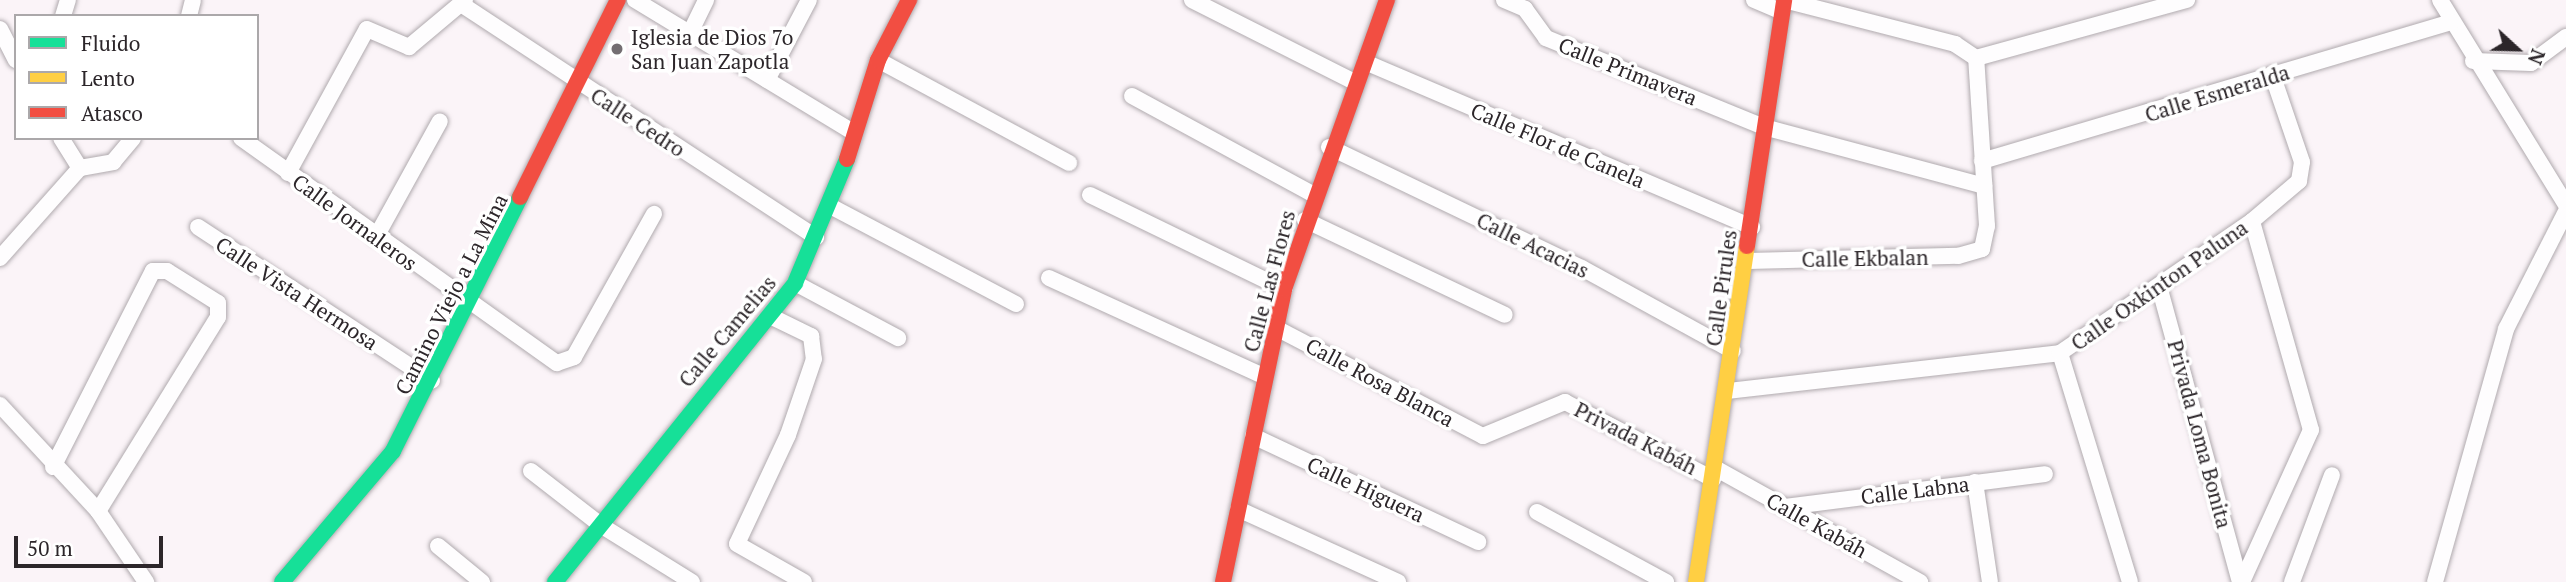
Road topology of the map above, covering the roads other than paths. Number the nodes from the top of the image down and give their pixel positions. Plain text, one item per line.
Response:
1 (618, 0) edge
2 (635, 0) edge
3 (706, 0) edge
4 (809, 0) edge
5 (909, 0) edge
6 (1192, 0) edge
7 (1387, 0) edge
8 (1504, 0) edge
9 (1754, 0) edge
10 (2187, 0) edge
11 (2440, 0) edge
12 (463, 2) edge
13 (1784, 4) edge
14 (1218, 6) edge
15 (2451, 22) junction
16 (0, 29) edge
17 (690, 33) junction
18 (2566, 37) edge
19 (2551, 53) junction
20 (14, 56) edge
21 (1976, 58) junction
22 (878, 60) junction
23 (2473, 61) junction
24 (1365, 62) junction
25 (2566, 62) edge
26 (2272, 74) junction
27 (767, 80) junction
28 (1356, 83) junction
29 (579, 84) junction
30 (1132, 96) dead end
31 (440, 121) dead end
32 (1764, 127) junction
33 (851, 131) junction
34 (62, 140) edge
35 (131, 140) edge
36 (244, 140) edge
37 (1329, 147) junction
38 (1982, 161) junction
39 (1069, 163) dead end
40 (79, 168) junction
41 (288, 173) junction
42 (1984, 186) junction
43 (1090, 195) dead end
44 (1314, 195) junction
45 (2564, 199) edge
46 (832, 207) junction
47 (2566, 211) edge
48 (654, 214) dead end
49 (1305, 220) junction
50 (2252, 221) junction
51 (198, 227) dead end
52 (1752, 228) junction
53 (376, 237) junction
54 (817, 237) junction
55 (0, 258) edge
56 (1748, 261) junction
57 (1049, 278) dead end
58 (795, 283) junction
59 (2159, 286) junction
60 (1284, 289) junction
61 (1016, 304) dead end
62 (469, 305) junction
63 (1505, 315) dead end
64 (769, 316) junction
65 (1278, 329) junction
66 (898, 338) dead end
67 (1733, 351) junction
68 (2060, 353) junction
69 (1265, 377) junction
70 (432, 382) junction
71 (1728, 391) junction
72 (0, 405) edge
73 (1253, 436) junction
74 (1483, 436) joint
75 (53, 467) junction
76 (531, 471) dead end
77 (1714, 473) junction
78 (2045, 474) dead end
79 (2332, 475) dead end
80 (1975, 482) junction
81 (1784, 507) junction
82 (1238, 509) junction
83 (98, 511) junction
84 (1537, 512) dead end
85 (602, 526) junction
86 (1478, 542) dead end
87 (438, 546) dead end
88 (146, 582) edge
89 (282, 582) edge
90 (482, 582) edge
91 (555, 582) edge
92 (692, 582) edge
93 (804, 582) edge
94 (1223, 582) edge
95 (1398, 582) edge
96 (1666, 582) edge
97 (1696, 582) edge
98 (1920, 582) edge
99 (1990, 582) edge
100 (2130, 582) edge
101 (2241, 582) edge
102 (2292, 582) edge
103 (2435, 582) edge

1 - 29 street, Camino Viejo a La Mina
2 - 17 street
3 - 17 street
4 - 27 street
5 - 22 street, Calle Camelias
6 - 14 street
7 - 24 street, Calle Las Flores
8 - 32 street, Calle Primavera
9 - 13 street
10 - 21 street
11 - 15 street
12 - 29 street, Calle Cedro
12 - 41 street
13 - 21 street
13 - 32 street, Calle Pirules
14 - 28 street
15 - 23 street
15 - 26 street, Calle Esmeralda
16 - 20 street
17 - 27 street
18 - 19 street
19 - 23 street
19 - 25 street
21 - 38 street
22 - 33 street, Calle Camelias
22 - 39 street
23 - 45 street
24 - 28 street, Calle Las Flores
24 - 52 street, Calle Flor de Canela
26 - 38 street, Calle Esmeralda
26 - 50 street, Calle Oxkinton Paluna
27 - 33 street
28 - 37 street, Calle Las Flores
29 - 54 street, Calle Cedro
29 - 62 street, Camino Viejo a La Mina
30 - 44 street
31 - 53 street
32 - 42 street
32 - 52 street, Calle Pirules
33 - 46 street, Calle Camelias
34 - 40 street
35 - 40 street
36 - 41 street, Calle Jornaleros
37 - 44 street, Calle Las Flores
37 - 67 street, Calle Acacias
38 - 42 street
40 - 55 street
41 - 53 street, Calle Jornaleros
42 - 56 street, Calle Ekbalan
43 - 60 street
44 - 49 street, Calle Las Flores
46 - 54 street, Calle Camelias
46 - 61 street
47 - 103 street
48 - 62 street, Calle Jornaleros
49 - 60 street, Calle Las Flores
49 - 63 street
50 - 59 street, Calle Oxkinton Paluna
50 - 101 street
51 - 70 street, Calle Vista Hermosa
52 - 56 street, Calle Pirules
53 - 62 street, Calle Jornaleros
54 - 58 street, Calle Camelias
56 - 67 street, Calle Pirules
57 - 69 street
58 - 64 street, Calle Camelias
58 - 66 street
59 - 68 street, Calle Oxkinton Paluna
59 - 101 street, Privada Loma Bonita
60 - 65 street, Calle Las Flores
62 - 70 street, Camino Viejo a La Mina
64 - 85 street, Calle Camelias
64 - 93 street
65 - 69 street, Calle Las Flores
65 - 74 street, Calle Rosa Blanca
67 - 71 street, Calle Pirules
68 - 71 street, Calle Oxkinton Paluna
68 - 100 street
69 - 73 street, Calle Las Flores
70 - 89 street, Camino Viejo a La Mina
71 - 77 street, Calle Pirules
72 - 75 street
73 - 82 street, Calle Las Flores
73 - 86 street, Calle Higuera
74 - 77 street, Privada Kabáh
75 - 83 street
75 - 83 street
76 - 85 street
77 - 81 street, Calle Kabáh
77 - 97 street, Calle Pirules
78 - 80 street, Calle Labna
79 - 102 street
80 - 81 street, Calle Labna
80 - 99 street
81 - 98 street, Calle Kabáh
82 - 94 street, Calle Las Flores
82 - 95 street
83 - 88 street
84 - 96 street
85 - 91 street, Calle Camelias
85 - 92 street
87 - 90 street

